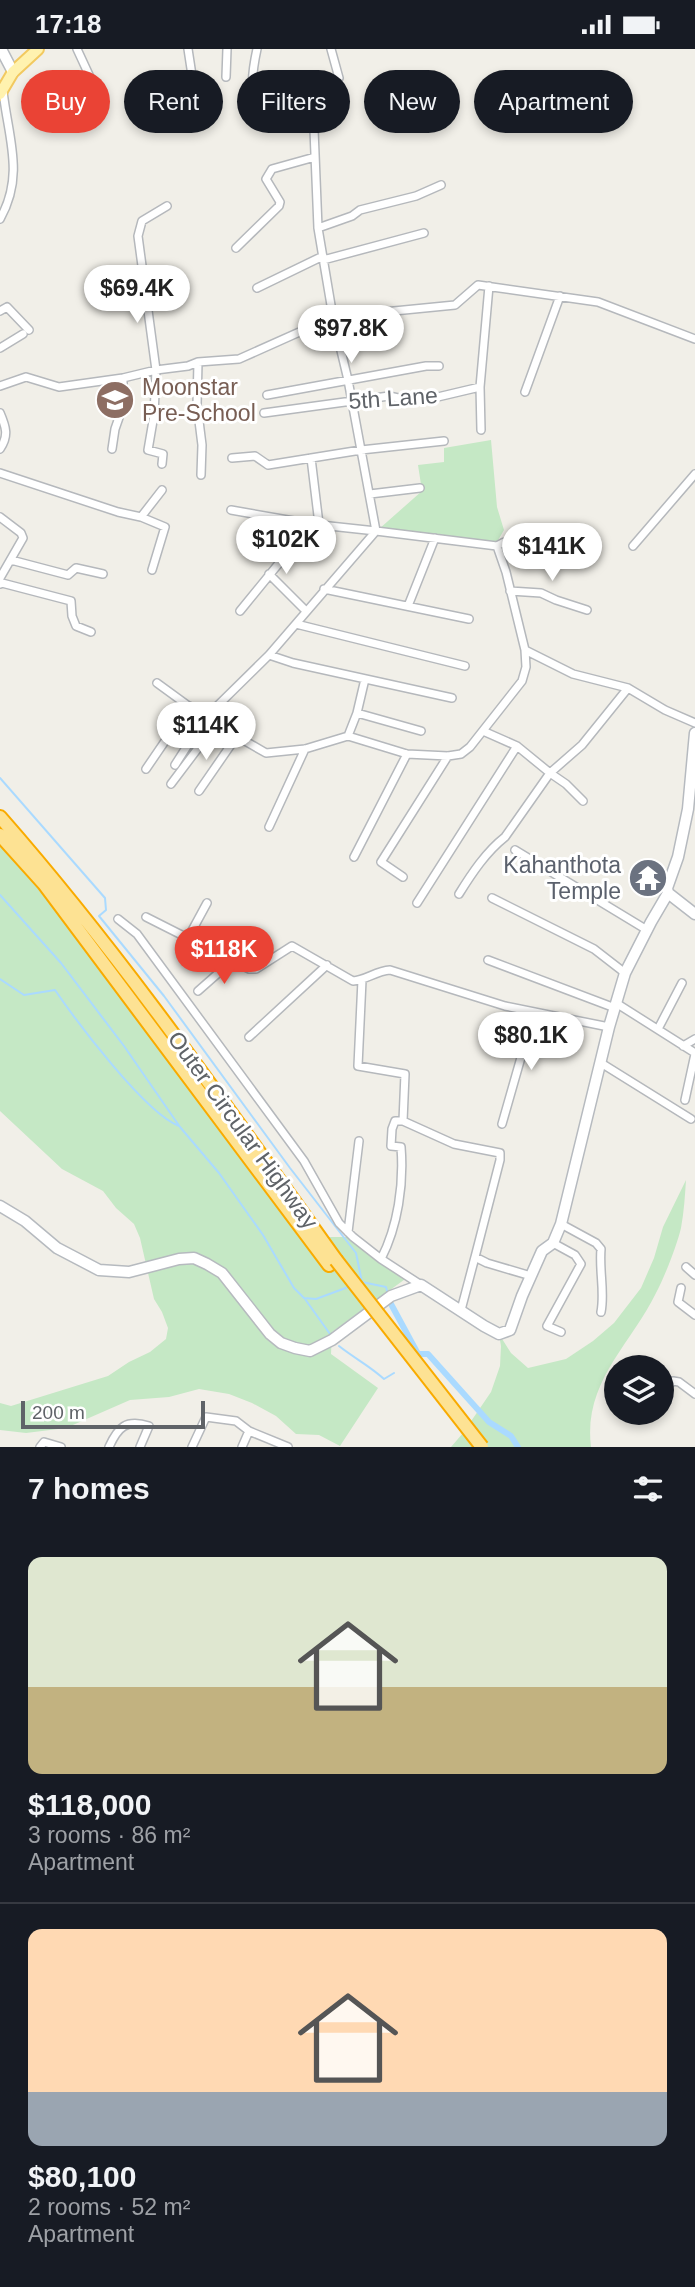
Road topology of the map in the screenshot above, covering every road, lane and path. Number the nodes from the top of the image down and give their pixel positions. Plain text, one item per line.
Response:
1 (1, 49) edge
2 (38, 49) edge
3 (77, 49) edge
4 (188, 49) edge
5 (227, 49) edge
6 (257, 49) edge
7 (331, 49) edge
8 (87, 70) edge
9 (191, 70) edge
10 (253, 70) edge
11 (13, 72) junction
12 (226, 77) dead end
13 (1, 92) edge
14 (315, 157) junction
15 (442, 185) dead end
16 (167, 206) dead end
17 (0, 219) edge
18 (318, 228) junction
19 (424, 233) dead end
20 (236, 248) dead end
21 (323, 258) junction
22 (489, 286) junction
23 (257, 288) dead end
24 (560, 296) junction
25 (0, 311) edge
26 (333, 317) junction
27 (695, 339) edge
28 (0, 348) edge
29 (198, 362) junction
30 (439, 366) dead end
31 (156, 370) junction
32 (123, 379) junction
33 (348, 380) junction
34 (0, 386) edge
35 (480, 387) junction
36 (526, 392) dead end
37 (267, 395) dead end
38 (351, 400) junction
39 (0, 413) edge
40 (264, 413) dead end
41 (481, 431) dead end
42 (444, 441) dead end
43 (0, 449) edge
44 (112, 449) dead end
45 (361, 450) junction
46 (232, 458) dead end
47 (311, 458) junction
48 (162, 464) dead end
49 (0, 473) edge
50 (695, 474) edge
51 (201, 475) dead end
52 (420, 488) dead end
53 (162, 489) dead end
54 (370, 494) junction
55 (231, 510) dead end
56 (0, 517) edge
57 (141, 517) junction
58 (315, 524) junction
59 (376, 531) junction
60 (435, 538) junction
61 (497, 545) junction
62 (633, 546) dead end
63 (11, 560) junction
64 (576, 561) dead end
65 (152, 570) dead end
66 (103, 574) dead end
67 (269, 574) junction
68 (0, 578) edge
69 (0, 584) edge
70 (324, 589) junction
71 (510, 591) junction
72 (408, 606) junction
73 (587, 610) dead end
74 (240, 611) dead end
75 (306, 611) junction
76 (469, 619) dead end
77 (296, 624) junction
78 (92, 632) dead end
79 (525, 650) junction
80 (269, 655) junction
81 (465, 666) dead end
82 (365, 679) junction
83 (157, 683) dead end
84 (628, 688) junction
85 (452, 698) dead end
86 (189, 706) junction
87 (357, 713) junction
88 (205, 717) junction
89 (217, 723) junction
90 (695, 723) edge
91 (422, 731) dead end
92 (482, 731) junction
93 (695, 733) edge
94 (236, 736) junction
95 (348, 736) junction
96 (517, 746) junction
97 (305, 748) junction
98 (694, 753) edge
99 (407, 754) junction
100 (448, 756) junction
101 (175, 765) dead end
102 (146, 769) dead end
103 (550, 773) junction
104 (172, 784) dead end
105 (199, 791) dead end
106 (583, 801) dead end
107 (691, 809) edge
108 (0, 817) edge
109 (269, 827) dead end
110 (0, 835) edge
111 (515, 850) dead end
112 (354, 857) dead end
113 (403, 877) dead end
114 (668, 893) junction
115 (459, 894) dead end
116 (492, 898) dead end
117 (207, 903) dead end
118 (417, 903) dead end
119 (695, 913) edge
120 (146, 917) dead end
121 (118, 919) dead end
122 (647, 930) junction
123 (188, 938) junction
124 (488, 960) dead end
125 (232, 961) junction
126 (327, 965) junction
127 (625, 973) junction
128 (362, 980) junction
129 (682, 982) dead end
130 (198, 991) dead end
131 (616, 1005) junction
132 (534, 1011) junction
133 (609, 1027) junction
134 (658, 1029) junction
135 (249, 1037) dead end
136 (695, 1039) edge
137 (683, 1045) junction
138 (695, 1053) edge
139 (601, 1063) junction
140 (685, 1100) dead end
141 (691, 1119) dead end
142 (403, 1121) junction
143 (502, 1124) dead end
144 (359, 1141) dead end
145 (0, 1206) edge
146 (561, 1224) junction
147 (348, 1231) junction
148 (554, 1243) junction
149 (475, 1257) junction
150 (380, 1259) junction
151 (333, 1262) junction
152 (686, 1267) dead end
153 (695, 1275) edge
154 (531, 1276) junction
155 (421, 1285) junction
156 (681, 1287) dead end
157 (461, 1310) junction
158 (601, 1313) dead end
159 (695, 1315) edge
160 (561, 1332) dead end
161 (674, 1381) edge
162 (695, 1394) edge
163 (249, 1431) junction
164 (40, 1447) edge
165 (61, 1447) edge
166 (109, 1447) edge
167 (140, 1447) edge
168 (192, 1447) edge
169 (242, 1447) edge
170 (288, 1447) edge
171 (471, 1447) edge
172 (482, 1447) edge

1 - 11 street
2 - 11 main road
3 - 8 street
4 - 9 street
5 - 12 street
6 - 10 street
7 - 14 street
11 - 13 main road
13 - 17 street
14 - 18 street
14 - 20 street
15 - 18 street
16 - 31 street
18 - 21 street
19 - 21 street
21 - 23 street
21 - 26 street
22 - 24 street
22 - 26 street
22 - 35 street
24 - 27 street
24 - 36 street
25 - 28 street
26 - 29 street
26 - 33 street
29 - 31 street
29 - 51 street
30 - 33 street
31 - 32 street
31 - 48 street
32 - 34 street
32 - 44 street
33 - 37 street
33 - 38 street
35 - 38 street, 5th Lane
35 - 41 street
38 - 40 street, 5th Lane
38 - 45 street
39 - 43 street
42 - 45 street
45 - 47 street
45 - 54 street
46 - 47 street
47 - 58 street
49 - 57 street
50 - 62 street
52 - 54 street
53 - 57 street
54 - 59 street
55 - 58 street
56 - 63 street
57 - 65 street
58 - 59 street
58 - 67 street
59 - 60 street
59 - 70 street
60 - 61 street
60 - 72 street
61 - 64 street
61 - 71 street
63 - 66 street
63 - 68 street
67 - 74 street
67 - 75 street
69 - 78 street
70 - 72 street
70 - 75 street
71 - 73 street
71 - 79 street
72 - 76 street
75 - 77 street
77 - 80 street
77 - 81 street
79 - 84 street
79 - 92 street
80 - 82 street
80 - 88 street
82 - 85 street
82 - 87 street
83 - 86 street
84 - 90 street
84 - 103 street
86 - 88 street
86 - 102 street
87 - 91 street
87 - 95 street
88 - 89 street
88 - 101 street
89 - 94 street
89 - 104 street
92 - 96 street
92 - 100 street
93 - 98 street
94 - 97 street
94 - 105 street
95 - 97 street
95 - 99 street
96 - 103 street
96 - 118 street
97 - 109 street
98 - 107 street
99 - 100 street
99 - 112 street
100 - 113 street
103 - 106 street
103 - 115 street
107 - 114 street
108 - 151 highway, Outer Circular Highway
110 - 151 highway, Outer Circular Highway
111 - 122 street
114 - 119 street
114 - 122 street
116 - 127 street
117 - 123 street
120 - 123 street
121 - 147 street
122 - 127 street
123 - 125 street
124 - 131 street
125 - 126 street
125 - 130 street
126 - 128 street
126 - 135 street
127 - 131 street
128 - 132 street
128 - 142 street
129 - 134 street
131 - 133 street
131 - 134 street
132 - 133 street
132 - 143 street
133 - 139 street
134 - 137 street
136 - 137 street
137 - 138 street
138 - 140 street
139 - 141 street
139 - 146 street
142 - 149 street
142 - 150 street
144 - 147 street
145 - 155 street
146 - 148 street
146 - 158 street
147 - 150 street
148 - 154 street
148 - 160 street
149 - 154 street
149 - 157 street
150 - 155 street
151 - 171 highway, Outer Circular Highway
151 - 172 highway, Outer Circular Highway, bridge
152 - 153 street
154 - 157 street
155 - 157 street
156 - 159 street
161 - 162 street
163 - 168 street
163 - 169 street
163 - 170 street
164 - 165 street
166 - 167 street

